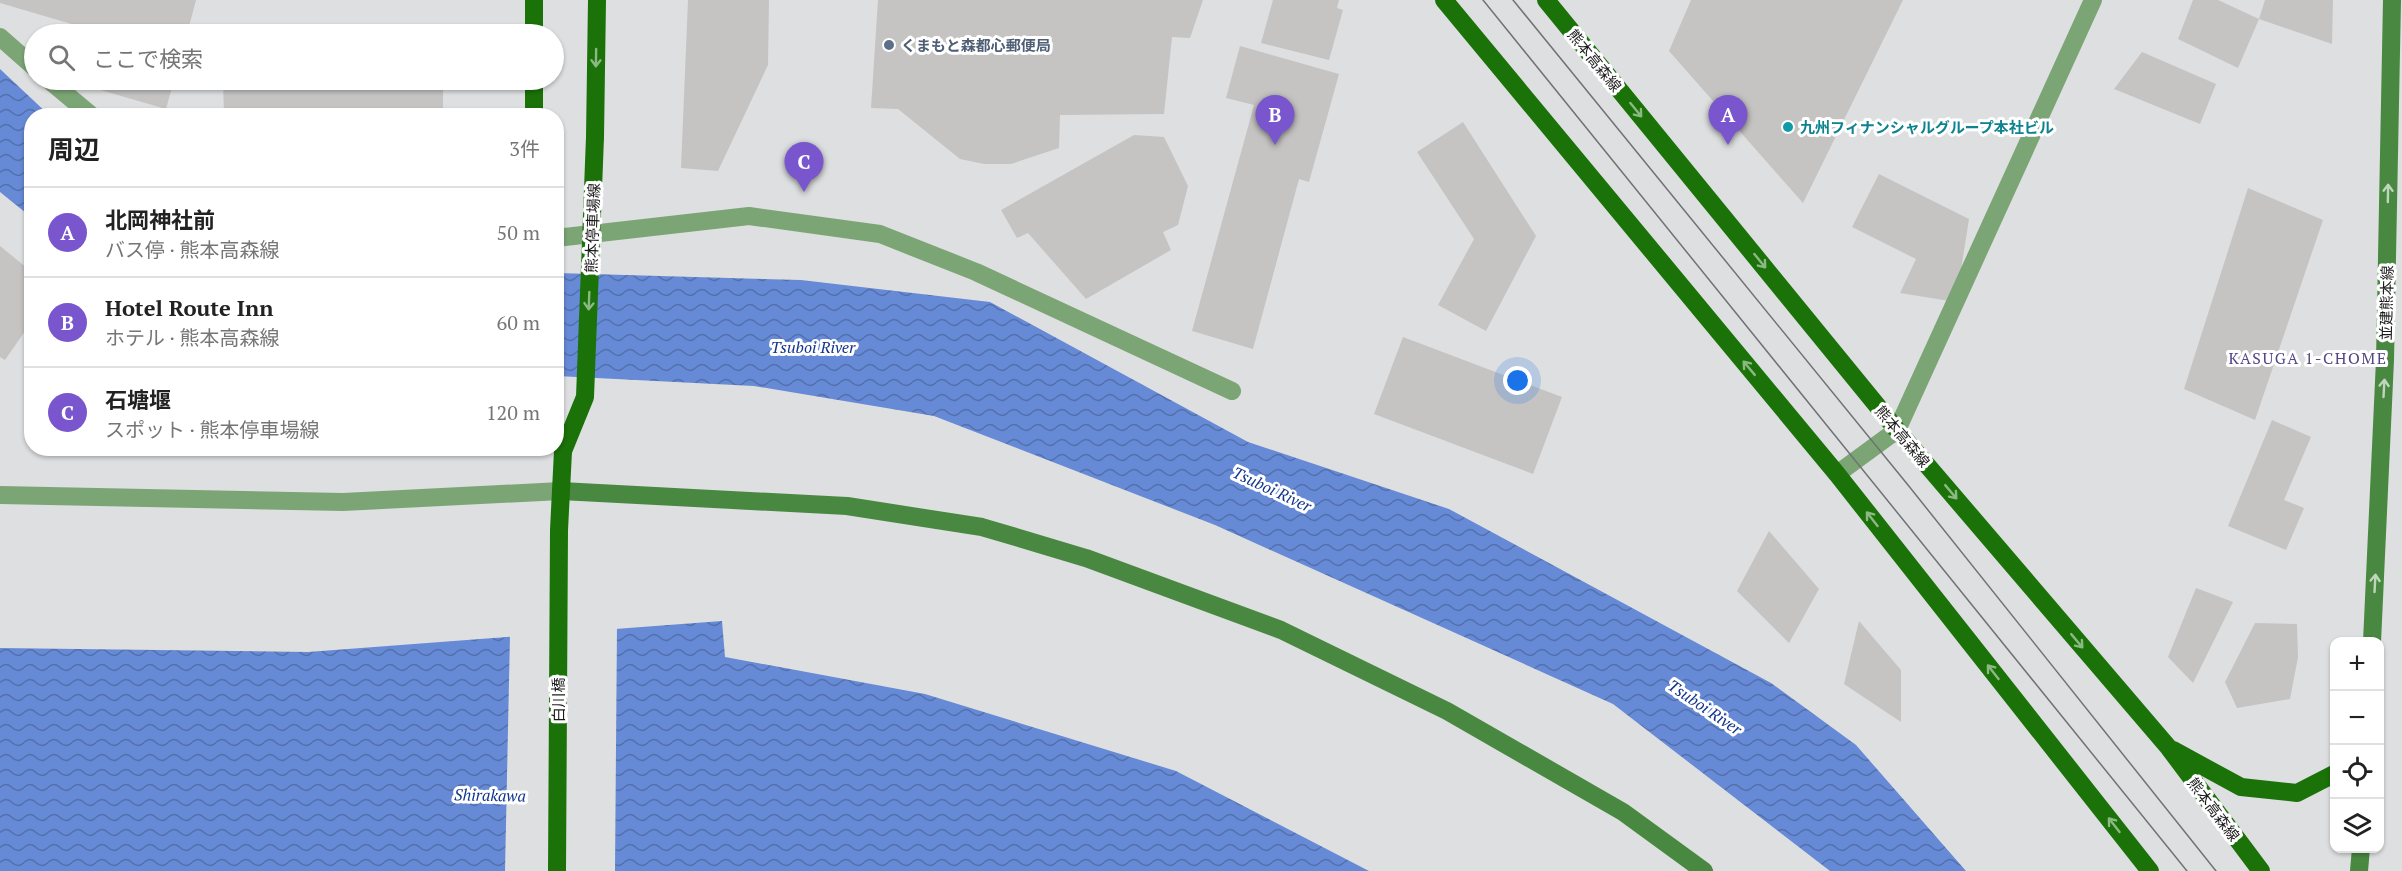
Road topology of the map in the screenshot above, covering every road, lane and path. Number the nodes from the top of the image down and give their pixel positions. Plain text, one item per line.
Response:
1 (534, 0) edge
2 (597, 0) edge
3 (1444, 0) edge
4 (1546, 0) edge
5 (2093, 0) edge
6 (2392, 0) edge
7 (534, 24) edge
8 (0, 37) edge
9 (24, 59) edge
10 (61, 90) edge
11 (534, 90) edge
12 (82, 108) edge
13 (534, 108) edge
14 (564, 237) edge
15 (1232, 392) dead end
16 (1897, 430) junction
17 (564, 449) edge
18 (563, 456) edge
19 (1837, 474) junction
20 (561, 491) junction
21 (0, 495) edge
22 (559, 530) joint
23 (2372, 637) edge
24 (2169, 748) junction
25 (2330, 776) edge
26 (2361, 853) edge
27 (557, 871) edge
28 (1704, 871) edge
29 (2150, 871) edge
30 (2261, 871) edge
31 (2359, 871) edge

1 - 7 main road
2 -> 17 main road, 熊本停車場線, bridge
19 -> 3 main road
4 -> 16 main road, 熊本高森線
5 - 16 street
23 -> 6 street, 並建熊本線
8 - 9 street
10 - 12 street
11 - 13 main road
14 - 15 street
16 - 19 street
16 -> 24 main road, 熊本高森線
18 - 20 main road, 熊本停車場線
29 -> 19 main road
20 - 21 street
20 - 22 main road, 熊本停車場線
20 - 28 street
22 - 27 main road, 白川橋
24 - 25 main road
24 - 30 main road, 熊本高森線
26 - 31 street

